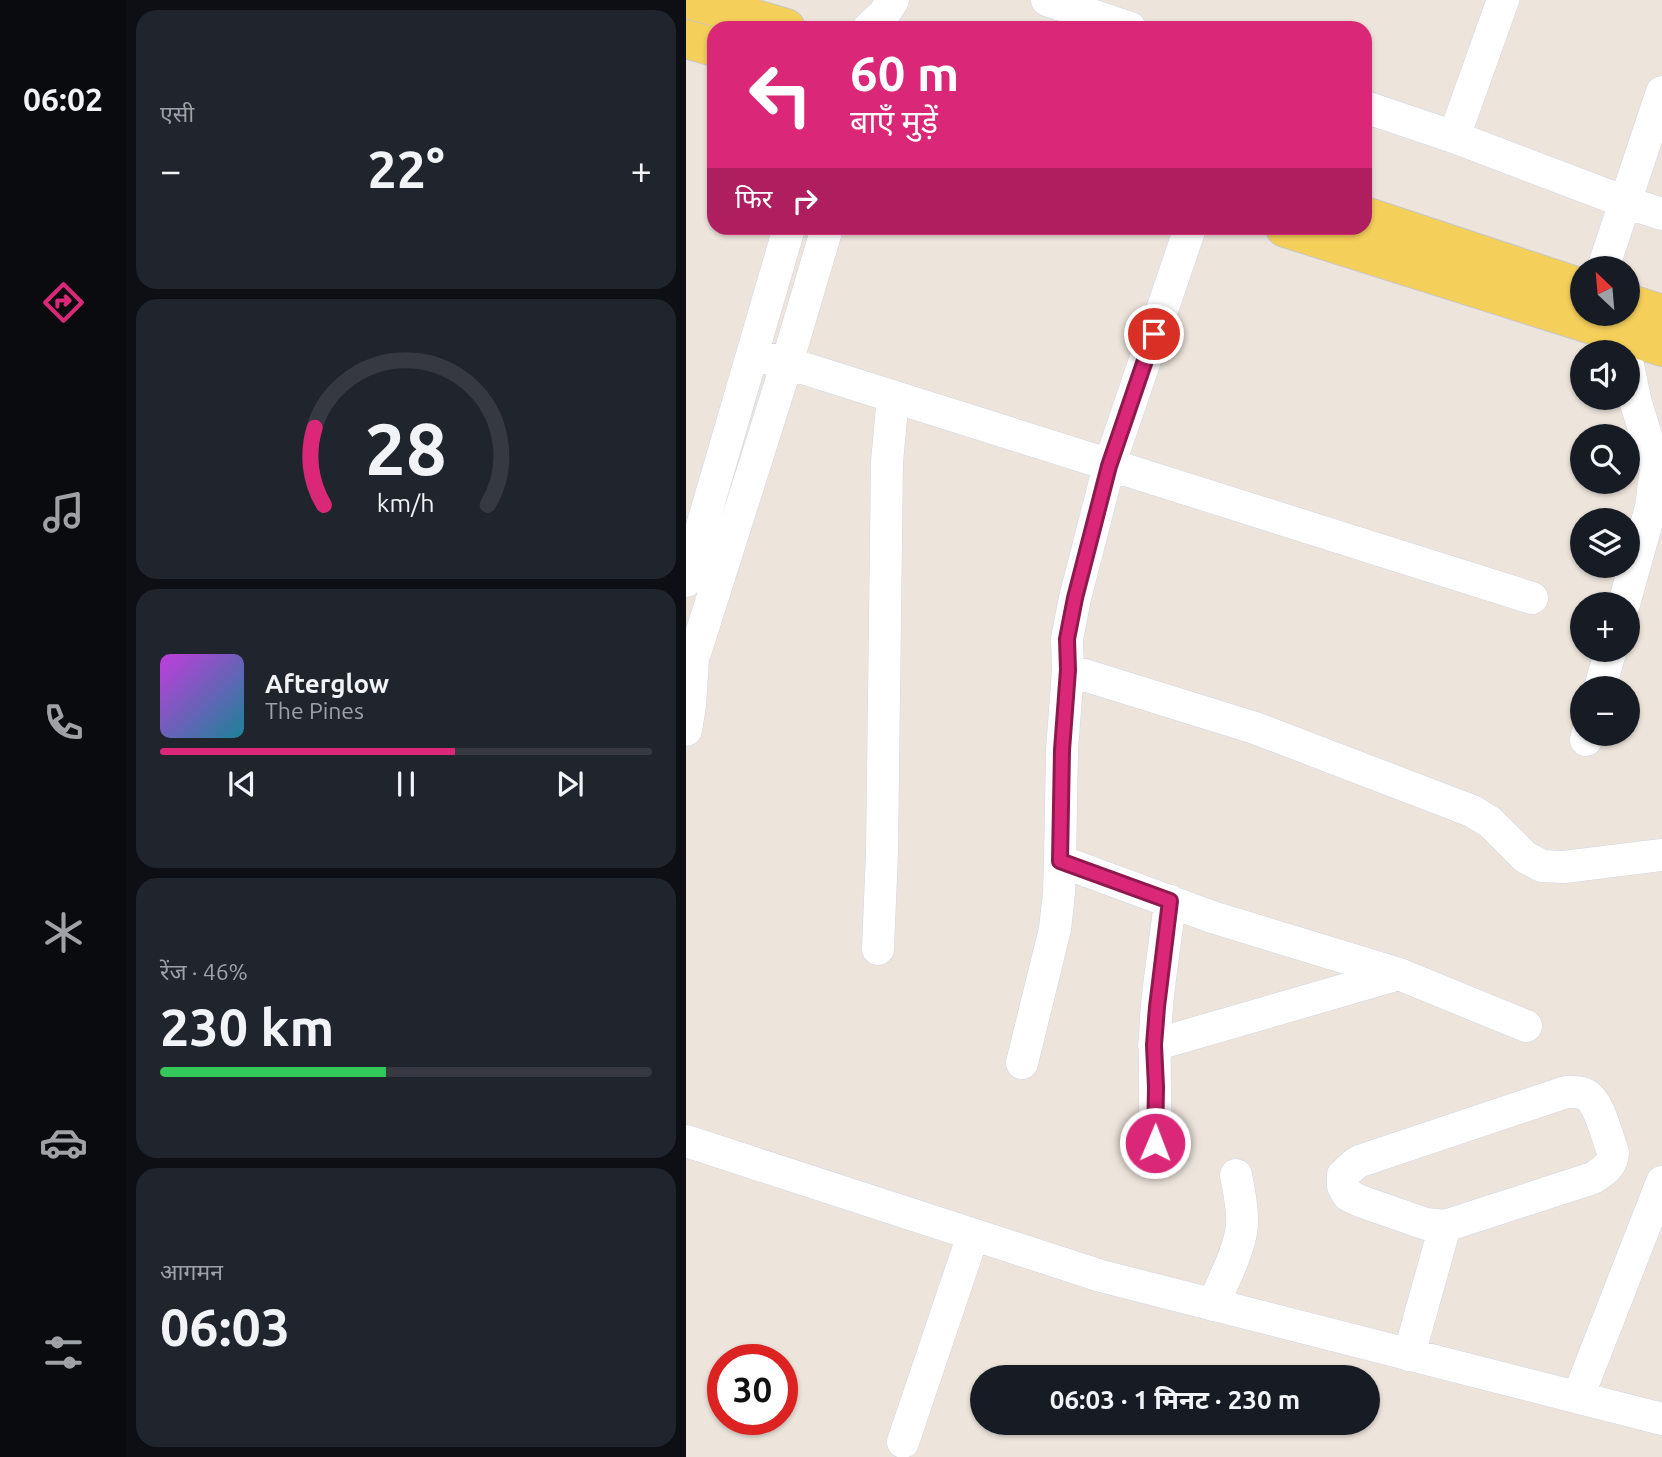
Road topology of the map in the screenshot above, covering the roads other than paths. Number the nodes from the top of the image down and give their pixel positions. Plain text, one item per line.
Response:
1 (691, 0) edge
2 (1047, 0) edge
3 (1503, 0) edge
4 (762, 21) edge
5 (1109, 21) edge
6 (686, 39) edge
7 (707, 45) edge
8 (1662, 92) edge
9 (1372, 109) edge
10 (1454, 137) junction
11 (1625, 202) junction
12 (1662, 214) edge
13 (1372, 219) edge
14 (787, 235) edge
15 (825, 235) edge
16 (1189, 235) edge
17 (1311, 235) edge
18 (1607, 256) edge
19 (1570, 302) edge
20 (1570, 304) edge
21 (1662, 314) edge
22 (1609, 326) edge
23 (1625, 338) edge
24 (1662, 347) edge
25 (752, 355) junction
26 (787, 363) junction
27 (892, 397) junction
28 (1109, 466) junction
29 (686, 581) edge
30 (1627, 592) edge
31 (1532, 598) dead end
32 (690, 657) edge
33 (1068, 670) junction
34 (686, 730) edge
35 (1662, 855) edge
36 (1060, 861) junction
37 (1170, 901) junction
38 (878, 949) dead end
39 (1399, 974) junction
40 (1525, 1026) dead end
41 (1154, 1045) junction
42 (1022, 1063) dead end
43 (686, 1141) edge
44 (1155, 1143) dead end
45 (1236, 1175) dead end
46 (1662, 1182) edge
47 (1445, 1226) junction
48 (973, 1235) junction
49 (1213, 1305) junction
50 (1409, 1355) junction
51 (1578, 1397) junction
52 (1662, 1419) edge
53 (903, 1443) dead end

1 - 4 main road
2 - 5 street
3 - 10 street
6 - 7 main road
8 - 11 street
9 - 10 street
10 - 11 street
11 - 12 street
11 - 18 street
13 - 19 main road
14 - 25 street
15 - 26 street
16 - 28 street
17 - 20 main road
21 - 23 main road
22 - 23 main road
23 - 24 main road
23 - 30 street
25 - 26 street
25 - 29 street
26 - 27 street
26 - 32 street
27 - 28 street
27 - 38 street
28 - 31 street
28 - 33 street
32 - 34 street
33 - 35 street
33 - 36 street
36 - 37 street
36 - 42 street
37 - 39 street
37 - 41 street
39 - 40 street
39 - 41 street
41 - 44 street
43 - 48 street
45 - 49 street
46 - 51 street
47 - 47 street
47 - 50 street
48 - 49 street
48 - 53 street
49 - 50 street
50 - 51 street
51 - 52 street

